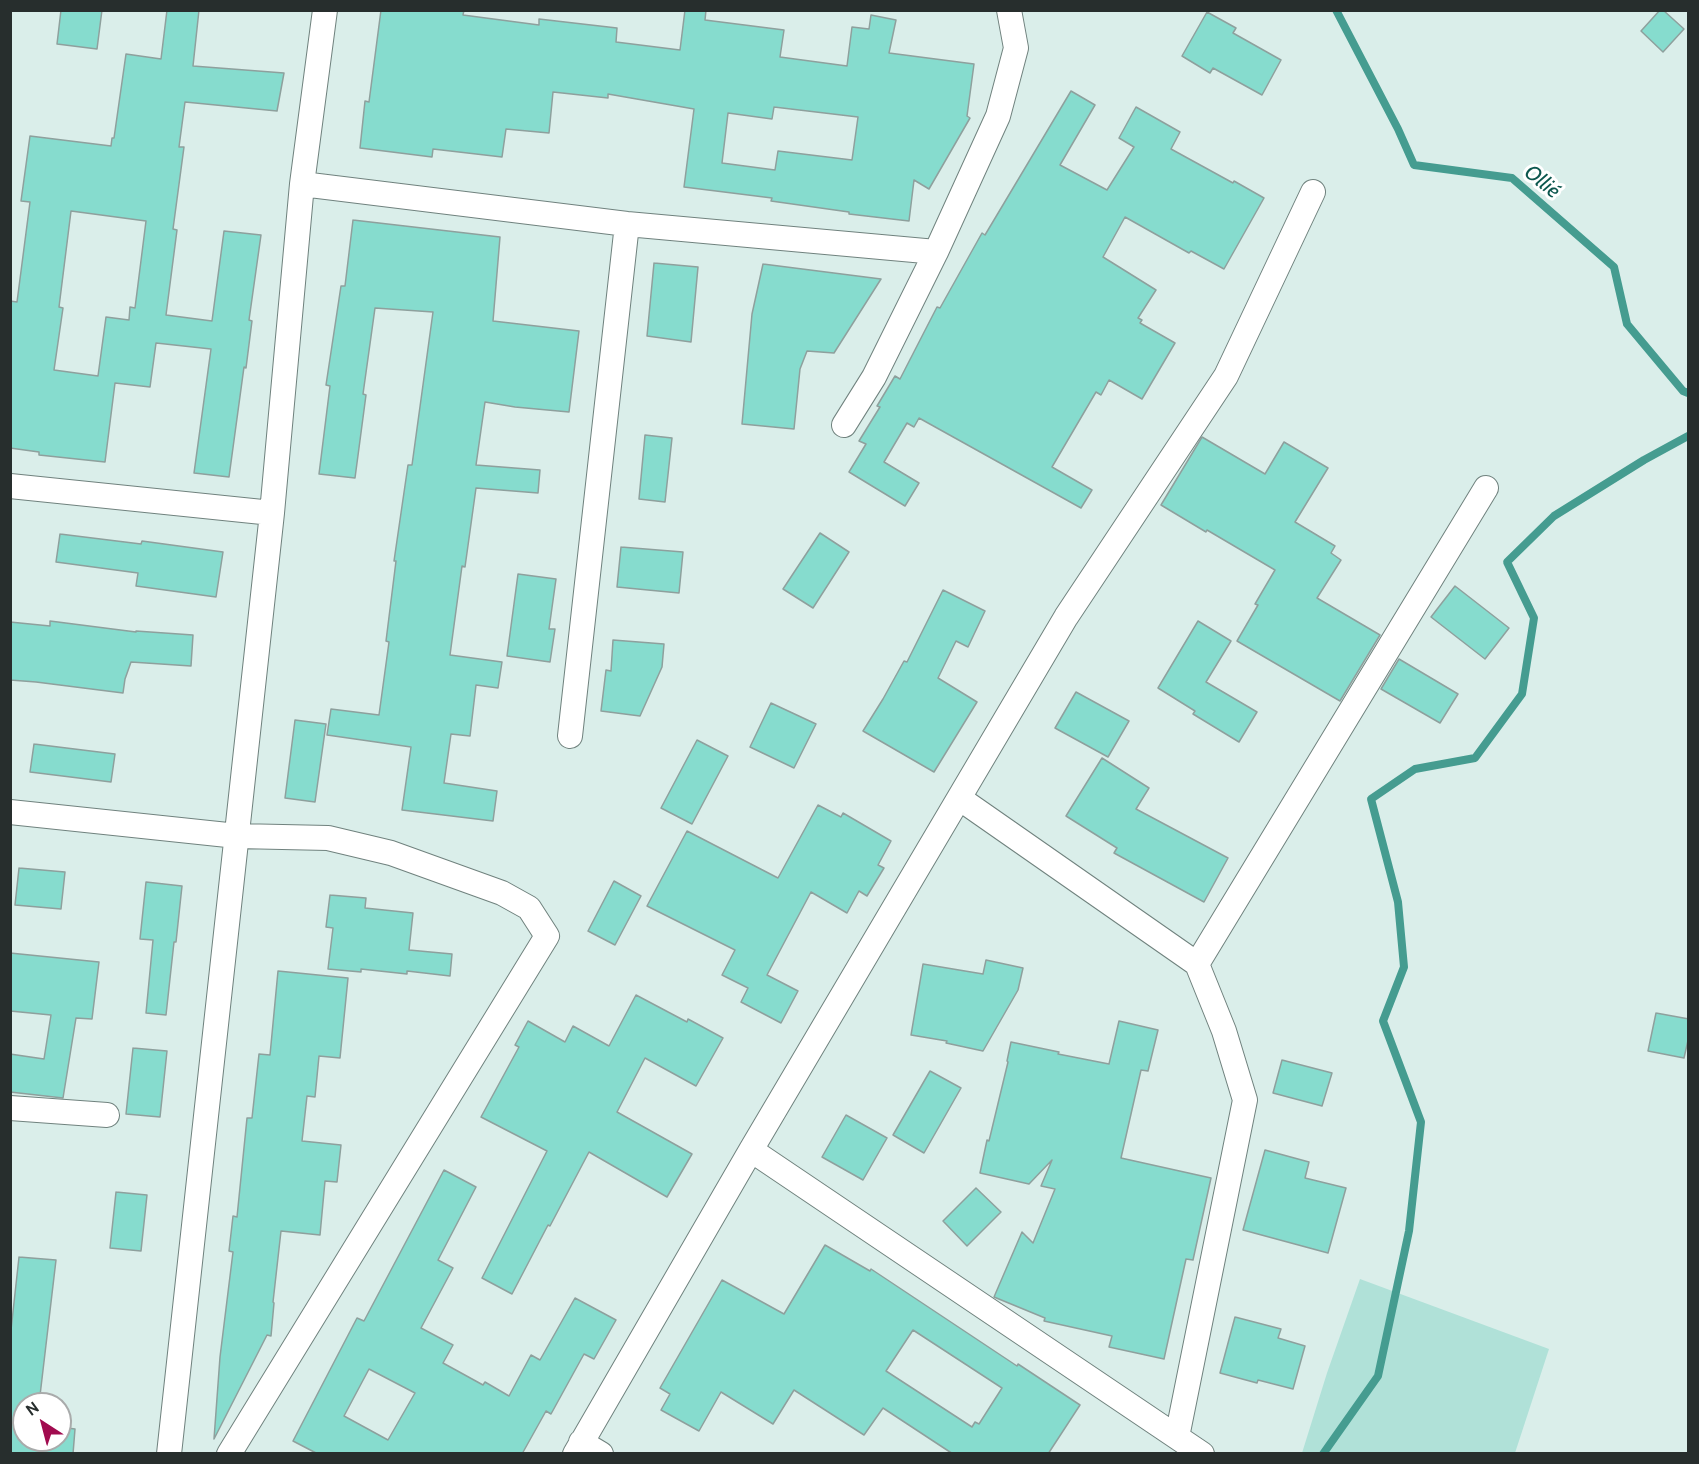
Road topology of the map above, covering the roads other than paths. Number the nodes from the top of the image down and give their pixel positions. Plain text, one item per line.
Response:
1 (325, 10) edge
2 (1009, 10) edge
3 (302, 184) junction
4 (1313, 192) dead end
5 (627, 224) junction
6 (936, 252) junction
7 (844, 425) dead end
8 (10, 486) edge
9 (1486, 488) dead end
10 (272, 513) junction
11 (570, 736) dead end
12 (959, 798) junction
13 (10, 812) edge
14 (237, 836) junction
15 (1197, 964) junction
16 (10, 1108) edge
17 (107, 1115) dead end
18 (751, 1150) junction
19 (1177, 1437) junction
20 (586, 1450) edge
21 (169, 1454) edge
22 (229, 1454) edge
23 (1202, 1454) edge

1 - 3 street
2 - 6 street
3 - 5 street
3 - 10 street
4 - 12 street
5 - 6 street
5 - 11 street
6 - 7 street
8 - 10 street
9 - 15 street
10 - 14 street
12 - 15 street
12 - 18 street
13 - 14 street
14 - 21 street
14 - 22 street
15 - 19 street
16 - 17 street
18 - 19 street
18 - 20 street
19 - 23 street

